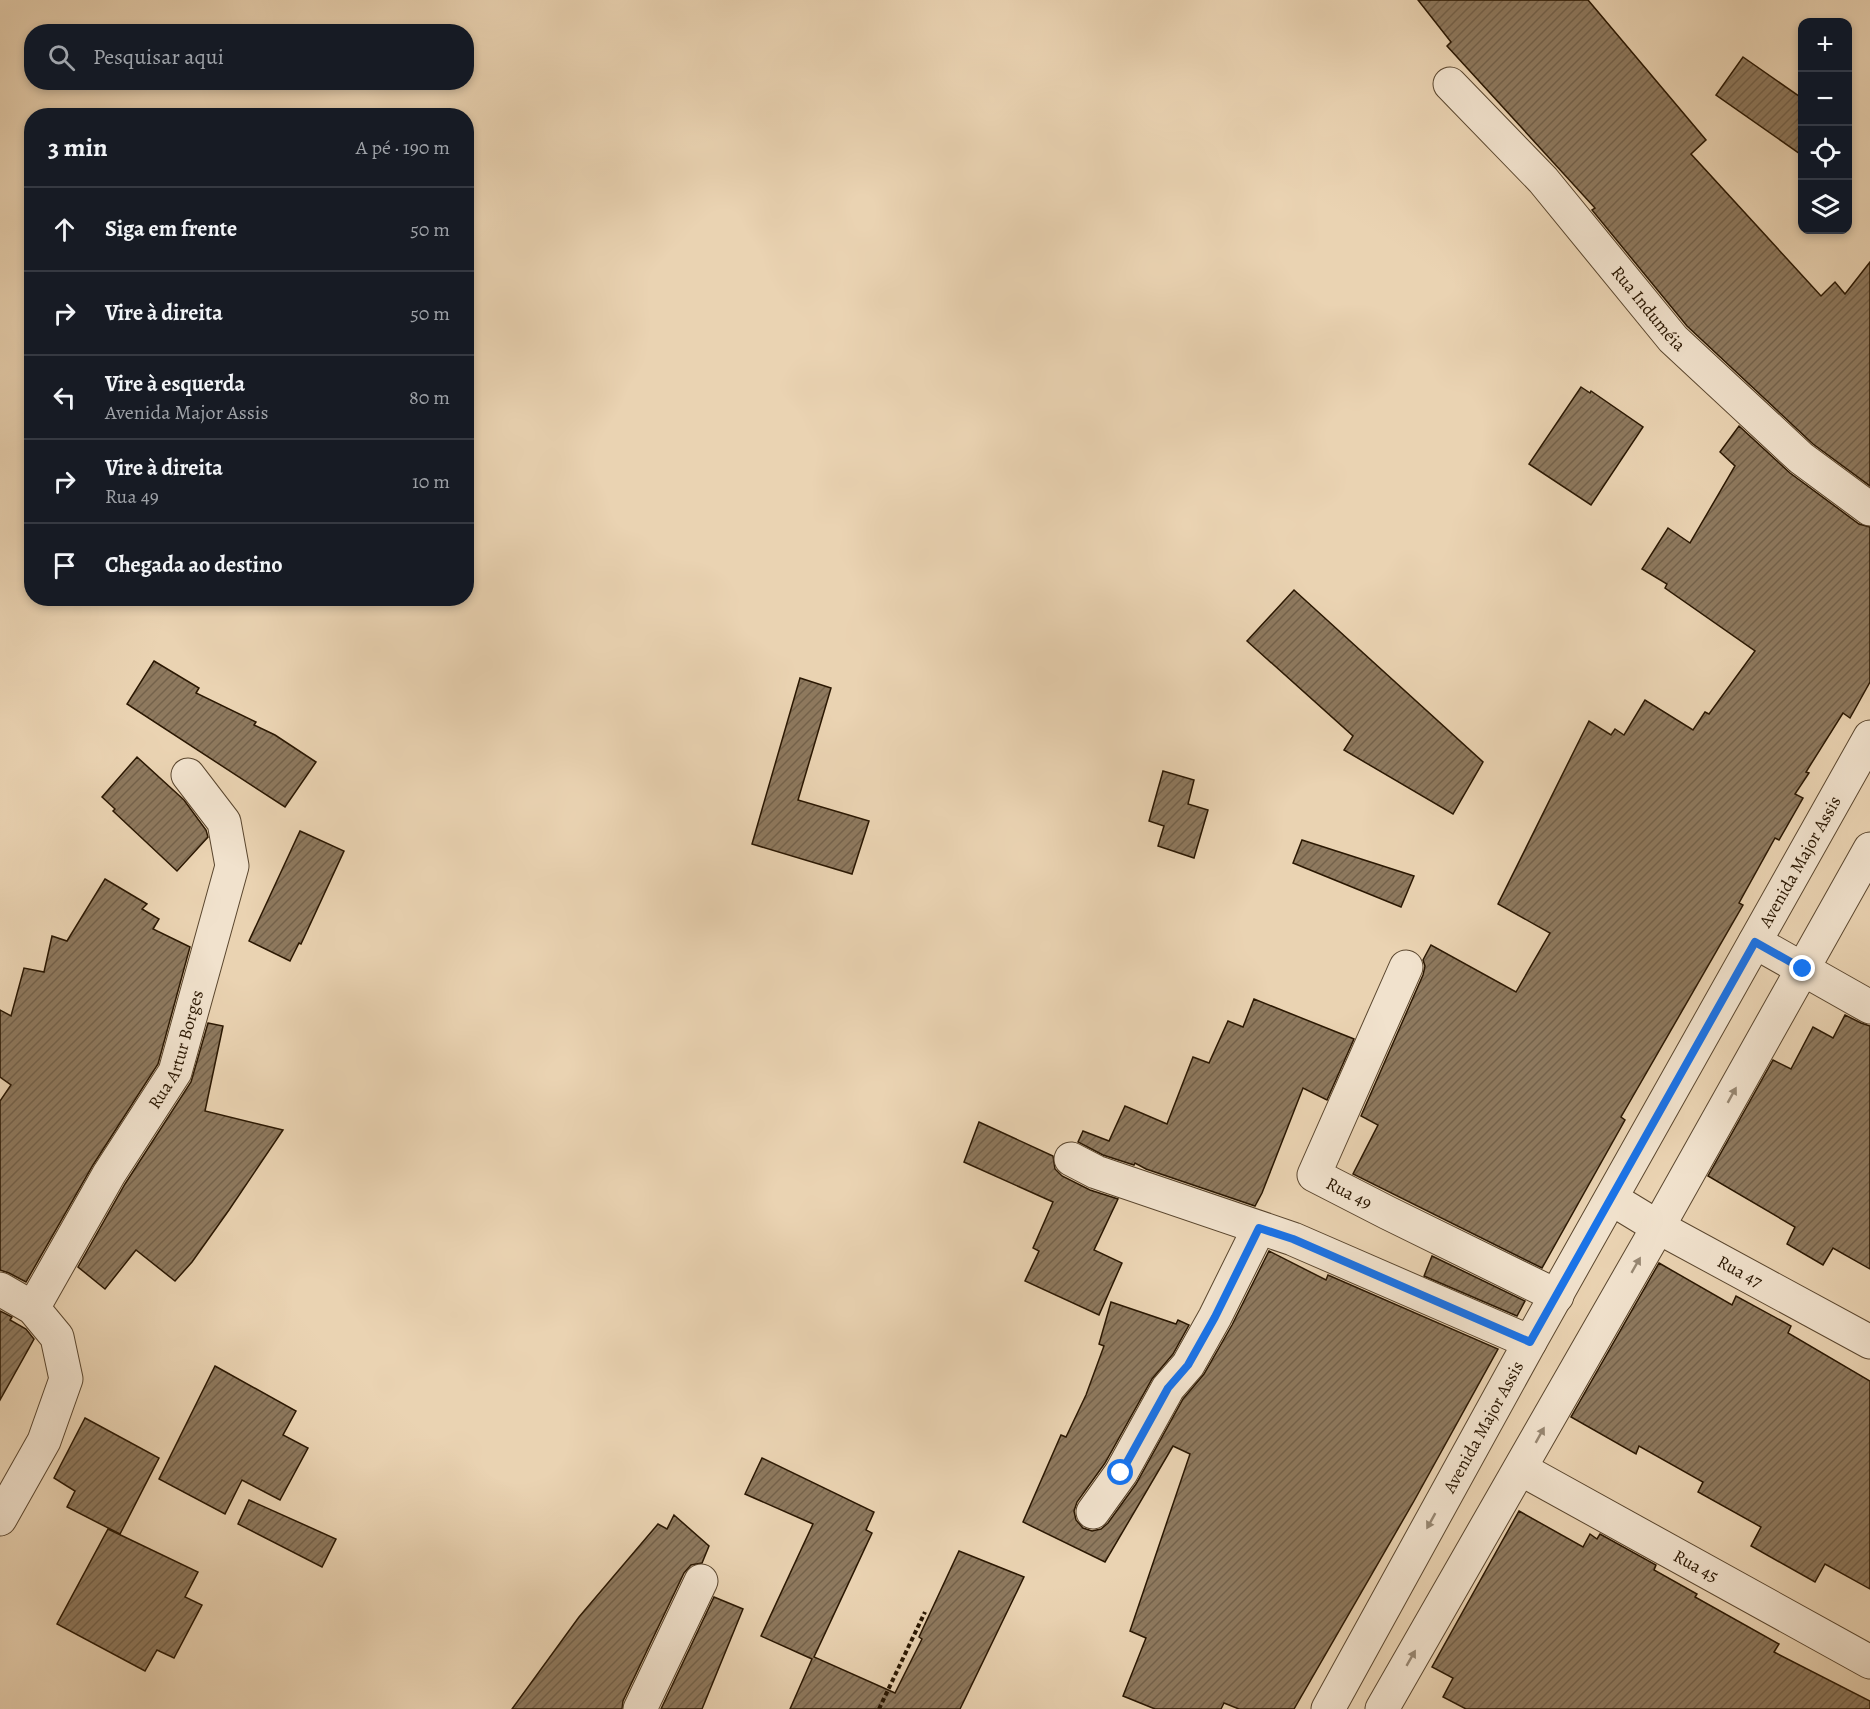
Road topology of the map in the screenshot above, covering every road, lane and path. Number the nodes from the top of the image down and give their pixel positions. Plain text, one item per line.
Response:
1 (1450, 84) dead end
2 (1870, 509) edge
3 (1870, 737) edge
4 (189, 775) dead end
5 (1870, 849) edge
6 (1755, 942) junction
7 (1406, 967) dead end
8 (1803, 969) junction
9 (1870, 1007) edge
10 (1071, 1160) dead end
11 (1612, 1199) junction
12 (1658, 1227) junction
13 (1259, 1228) junction
14 (0, 1289) edge
15 (1557, 1296) junction
16 (33, 1308) junction
17 (1530, 1342) junction
18 (1870, 1342) edge
19 (1521, 1469) junction
20 (1093, 1512) dead end
21 (0, 1518) edge
22 (701, 1581) dead end
23 (925, 1612) dead end
24 (1870, 1662) edge
25 (1335, 1696) edge
26 (1386, 1708) edge
27 (640, 1709) edge
28 (879, 1709) edge

1 - 2 street, Rua Induméia
3 - 6 street, Avenida Major Assis
4 - 16 street, Rua Artur Borges
5 - 8 street
6 - 8 street
6 - 11 street, Avenida Major Assis
7 - 15 street, Rua 49
8 - 9 street
12 -> 8 street
10 - 13 street
11 - 12 street, Rua 47
11 - 15 street, Avenida Major Assis
12 - 18 street, Rua 47
19 -> 12 street
13 - 17 street
13 - 20 street
14 - 16 street
15 - 17 street, Avenida Major Assis
16 - 21 street
17 -> 25 street, Avenida Major Assis
19 - 24 street, Rua 45
26 -> 19 street
22 - 27 street
23 - 28 path
25 - 26 street

